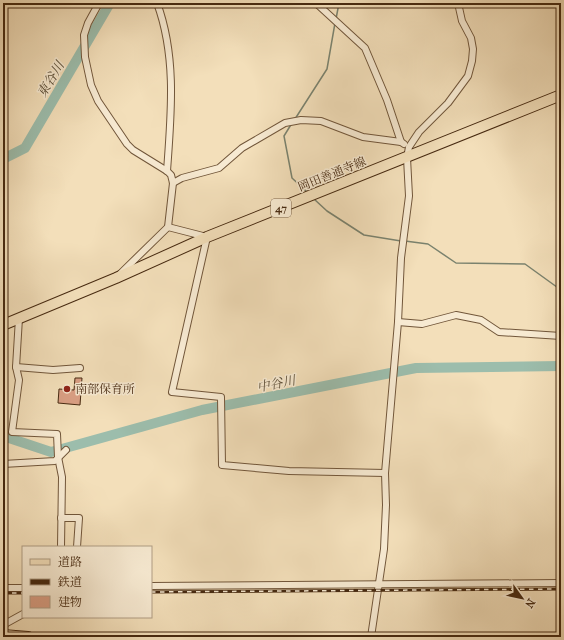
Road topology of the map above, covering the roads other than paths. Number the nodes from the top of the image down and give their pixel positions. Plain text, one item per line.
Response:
1 (99, 3) edge
2 (157, 3) edge
3 (316, 3) edge
4 (458, 3) edge
5 (561, 95) edge
6 (401, 142) junction
7 (409, 147) junction
8 (407, 158) junction
9 (167, 171) junction
10 (173, 183) junction
11 (168, 227) junction
12 (207, 237) junction
13 (116, 278) junction
14 (19, 318) junction
15 (398, 322) junction
16 (3, 325) edge
17 (561, 336) edge
18 (16, 367) junction
19 (80, 368) dead end
20 (66, 450) dead end
21 (58, 457) junction
22 (3, 464) edge
23 (385, 473) junction
24 (61, 518) junction
25 (61, 546) edge
26 (77, 546) edge
27 (561, 583) edge
28 (379, 585) junction
29 (152, 586) edge
30 (3, 588) edge
31 (22, 588) edge
32 (22, 615) edge
33 (3, 625) edge
34 (3, 635) edge
35 (28, 637) edge
36 (370, 637) edge

1 - 9 street
2 - 9 street
3 - 6 street
4 - 7 street
5 - 8 main road, 岡田善通寺線 / 47
6 - 7 street
6 - 10 street
7 - 8 street
8 - 12 main road, 岡田善通寺線 / 47
8 - 15 street
9 - 10 street
10 - 11 street
11 - 12 street
11 - 13 street
12 - 13 main road, 岡田善通寺線 / 47
12 - 23 street
13 - 14 main road, 岡田善通寺線 / 47
14 - 16 main road, 岡田善通寺線 / 47
14 - 18 street
15 - 17 street
15 - 23 street
18 - 19 street
18 - 21 street
20 - 21 street
21 - 22 street
21 - 24 street
23 - 28 street
24 - 25 street
24 - 26 street
27 - 28 street
28 - 29 street
28 - 36 street
30 - 31 street
32 - 33 street
34 - 35 main road

